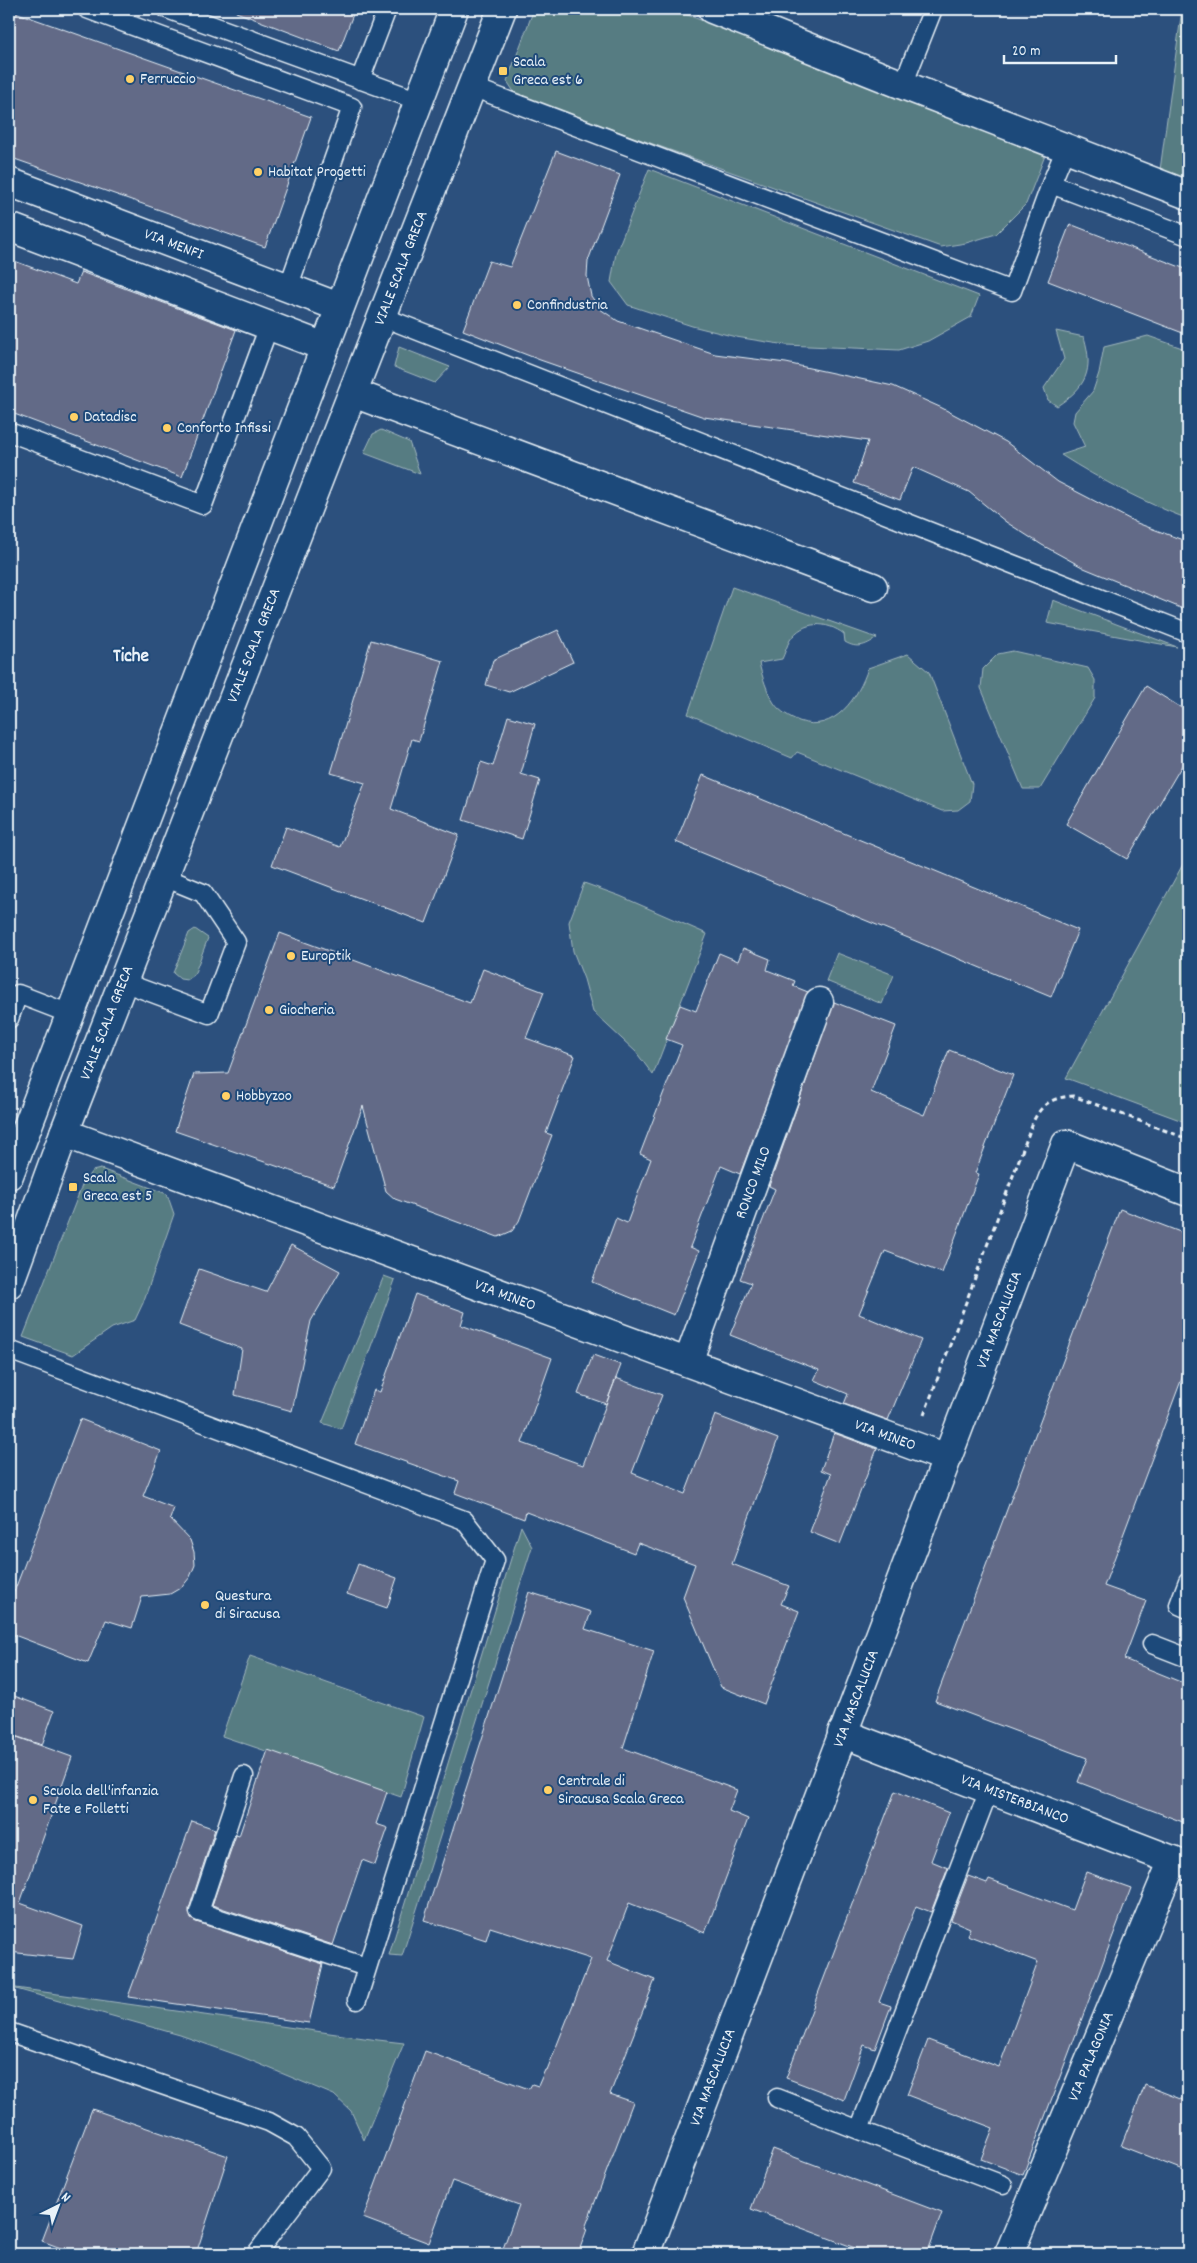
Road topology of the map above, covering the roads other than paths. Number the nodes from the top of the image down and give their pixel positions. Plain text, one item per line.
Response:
1 (87, 9) edge
2 (167, 9) edge
3 (387, 9) edge
4 (454, 9) edge
5 (502, 9) edge
6 (712, 9) edge
7 (933, 9) edge
8 (360, 80) junction
9 (903, 85) junction
10 (472, 87) junction
11 (419, 101) junction
12 (1066, 148) junction
13 (9, 182) edge
14 (1052, 184) junction
15 (1188, 195) edge
16 (9, 228) edge
17 (1188, 236) edge
18 (288, 288) junction
19 (339, 307) junction
20 (383, 317) junction
21 (269, 326) junction
22 (325, 347) junction
23 (353, 393) junction
24 (9, 432) edge
25 (873, 587) dead end
26 (1188, 633) edge
27 (164, 877) junction
28 (123, 982) junction
29 (819, 1002) dead end
30 (70, 1014) junction
31 (9, 1019) edge
32 (64, 1133) junction
33 (9, 1175) edge
34 (1188, 1192) edge
35 (9, 1284) edge
36 (9, 1350) edge
37 (688, 1362) junction
38 (947, 1458) junction
39 (1188, 1581) edge
40 (1188, 1609) edge
41 (1152, 1644) dead end
42 (1188, 1658) edge
43 (842, 1734) junction
44 (244, 1776) dead end
45 (989, 1790) junction
46 (1181, 1863) edge
47 (366, 1967) junction
48 (357, 2000) dead end
49 (9, 2032) edge
50 (777, 2098) dead end
51 (859, 2130) junction
52 (1003, 2185) dead end
53 (256, 2254) edge
54 (646, 2254) edge
55 (1009, 2254) edge

1 - 18 lane
2 - 8 lane
3 - 8 lane
4 - 11 street
5 - 10 street, VIALE SCALA GRECA
6 - 9 street
7 - 9 lane
8 - 11 lane
9 - 12 street
10 - 14 lane
10 - 20 street, VIALE SCALA GRECA
11 - 19 street
12 - 14 lane
12 - 15 street
13 - 18 street, VIA MENFI
14 - 17 lane
16 - 21 street
18 - 19 street, VIA MENFI
19 - 22 street
20 - 23 street, VIALE SCALA GRECA
20 - 26 lane
21 - 22 street
21 - 24 lane
22 - 30 street
23 - 25 street
23 - 27 street, VIALE SCALA GRECA
27 - 28 street, VIALE SCALA GRECA
27 - 28 lane
28 - 32 street, VIALE SCALA GRECA
29 - 37 street, RONCO MILO
30 - 31 lane
30 - 33 street
32 - 35 street, VIALE SCALA GRECA
32 - 37 street, VIA MINEO
34 - 38 street, VIA MASCALUCIA
36 - 47 lane
37 - 38 street, VIA MINEO
38 - 43 street, VIA MASCALUCIA
39 - 40 lane
41 - 42 lane
43 - 45 street, VIA MISTERBIANCO
43 - 54 street, VIA MASCALUCIA
44 - 47 lane
45 - 46 street, VIA MISTERBIANCO
45 - 51 lane
46 - 55 street, VIA PALAGONIA
47 - 48 lane
49 - 53 lane
50 - 51 lane
51 - 52 lane

